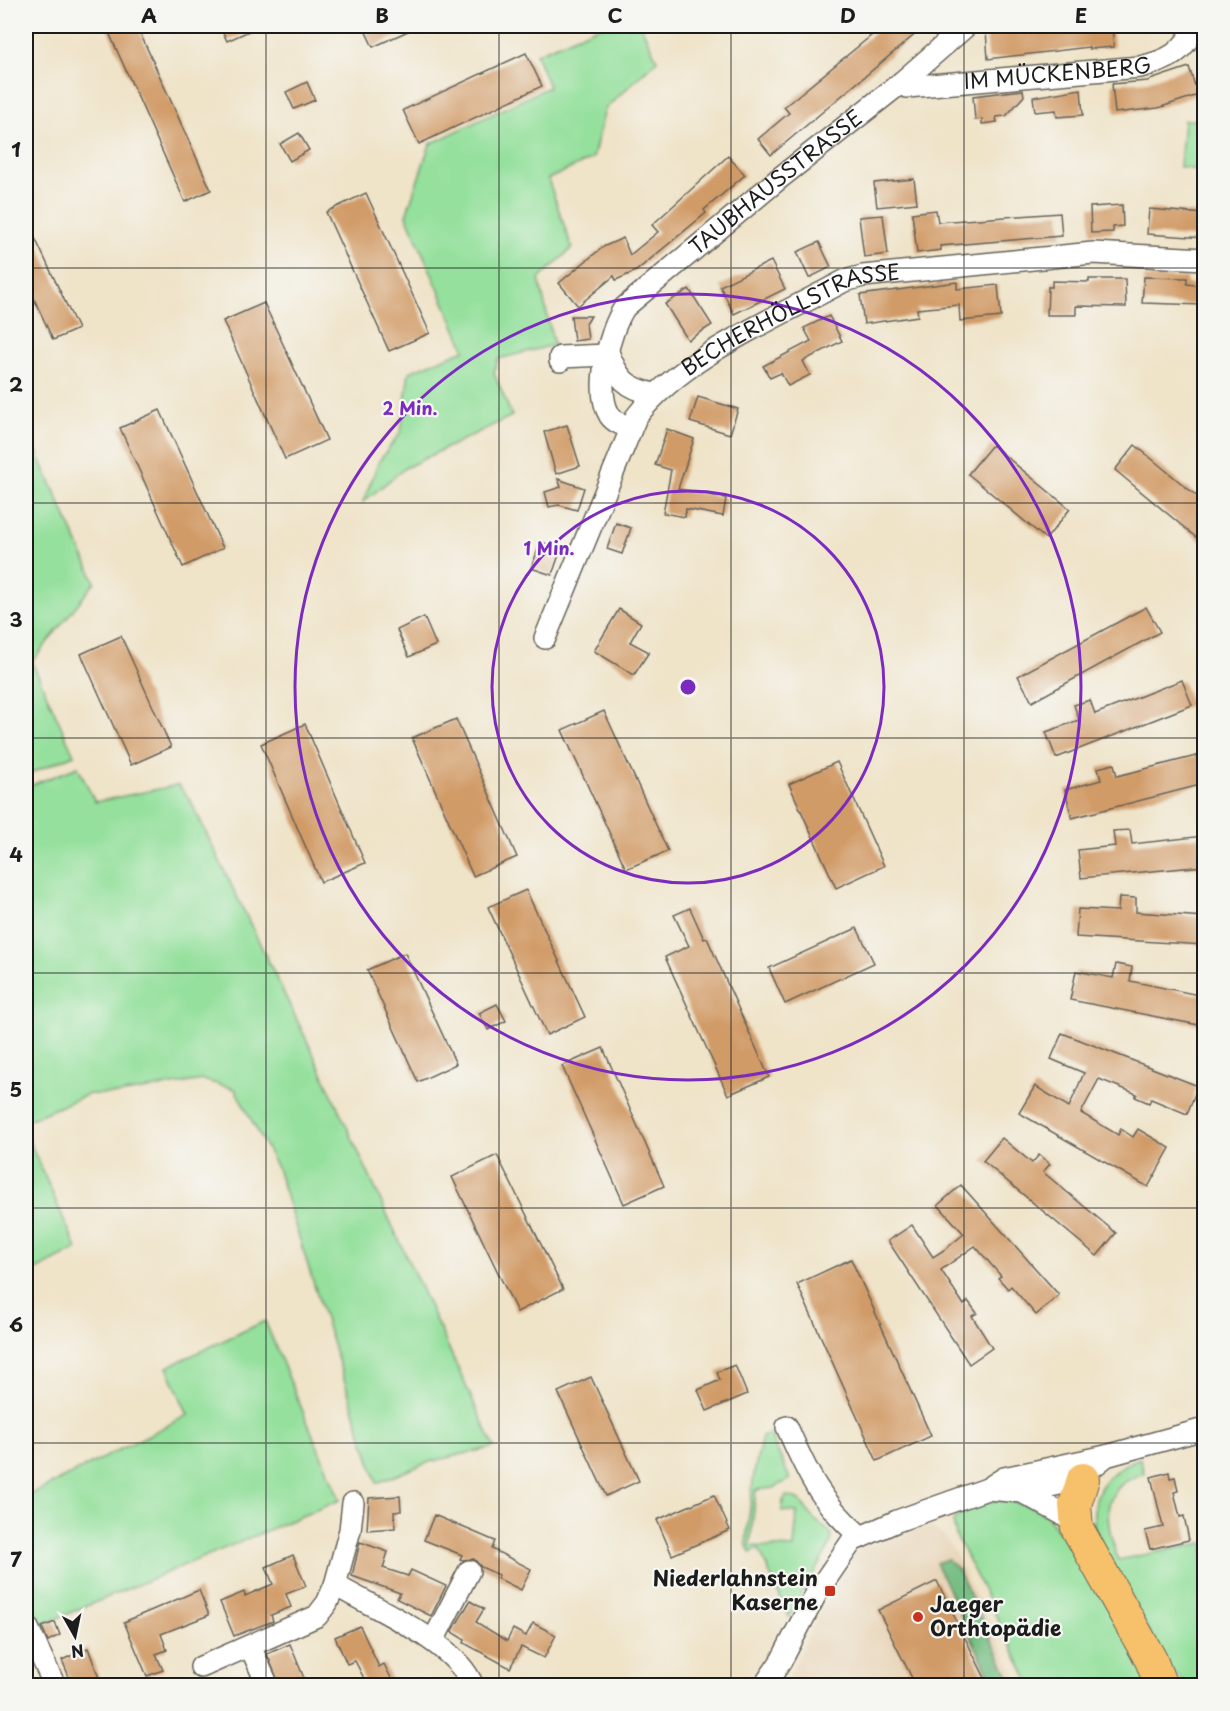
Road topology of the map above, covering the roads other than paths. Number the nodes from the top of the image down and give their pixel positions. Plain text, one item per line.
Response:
1 (966, 26) edge
2 (1196, 26) edge
3 (902, 82) junction
4 (1204, 258) edge
5 (610, 360) junction
6 (560, 361) dead end
7 (654, 394) junction
8 (634, 422) junction
9 (545, 638) dead end
10 (787, 1427) dead end
11 (1204, 1429) edge
12 (1106, 1456) junction
13 (1026, 1472) junction
14 (1083, 1479) junction
15 (987, 1489) junction
16 (1022, 1492) junction
17 (352, 1503) dead end
18 (1075, 1521) junction
19 (860, 1536) junction
20 (469, 1571) dead end
21 (335, 1585) junction
22 (26, 1624) edge
23 (433, 1641) junction
24 (250, 1646) junction
25 (201, 1666) dead end
26 (1156, 1673) edge
27 (55, 1686) edge
28 (268, 1686) edge
29 (473, 1686) edge
30 (764, 1686) edge
31 (1174, 1686) edge

1 - 3 street, TAUBHAUSSTRASSE
2 - 3 street, IM MÜCKENBERG
3 - 5 street, TAUBHAUSSTRASSE
4 - 7 street, BECHERHÖLLSTRASSE
5 - 6 street
5 - 7 street
5 - 8 street
7 - 8 street, BECHERHÖLLSTRASSE
8 - 9 street, BECHERHÖLLSTRASSE
10 - 19 street
11 - 12 street
12 - 13 street
12 - 14 street
13 - 14 street
13 - 15 street
14 - 16 street
14 - 18 highway
15 - 16 street
15 - 19 street
16 - 18 street
17 - 21 street
18 - 26 highway
19 - 30 street
20 - 23 street
21 - 23 street
21 - 24 street
22 - 27 street
23 - 29 street
24 - 25 street
24 - 28 street
26 - 31 highway

